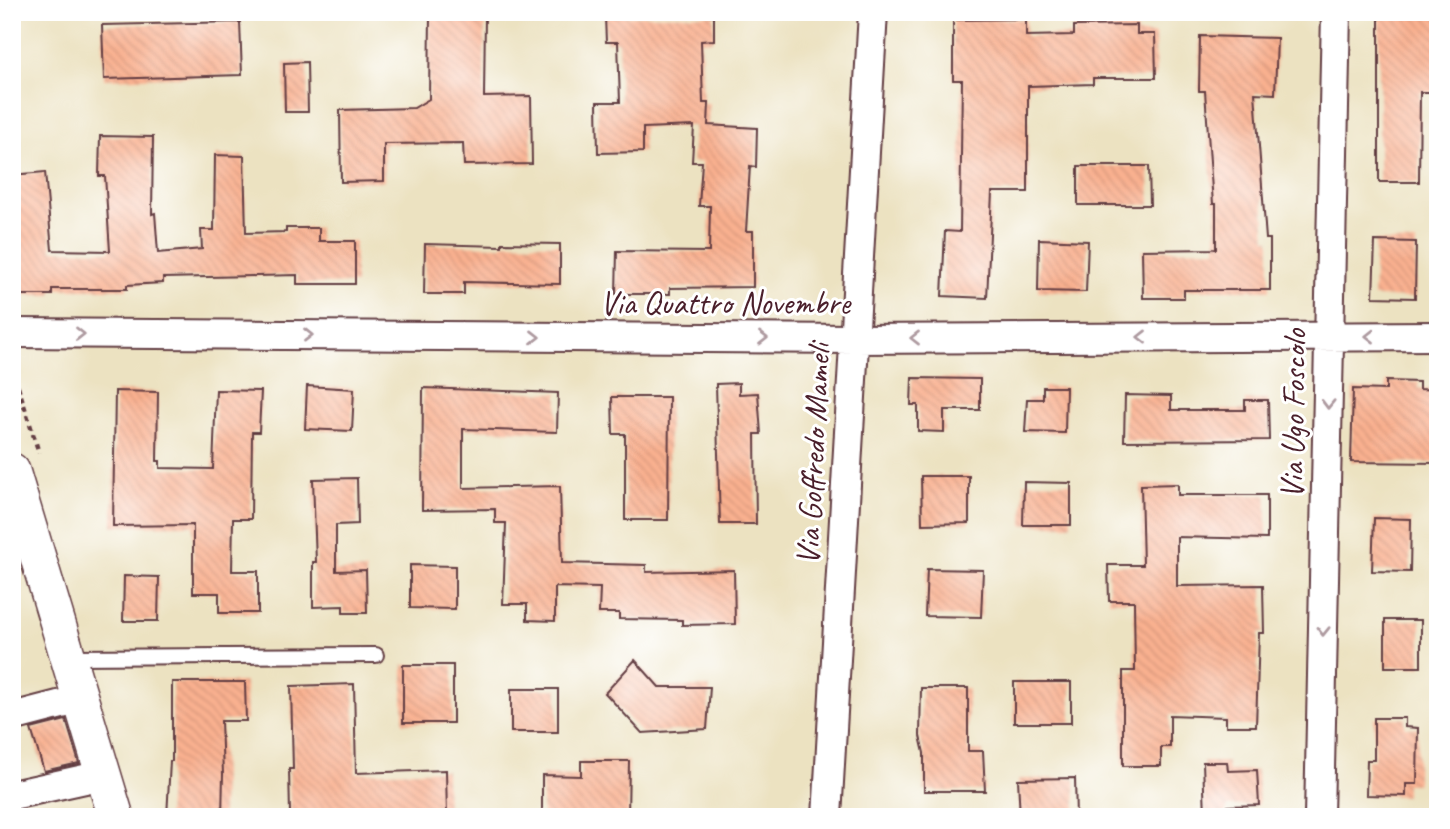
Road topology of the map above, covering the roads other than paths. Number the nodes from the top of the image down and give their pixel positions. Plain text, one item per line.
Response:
1 (873, 12) edge
2 (1336, 12) edge
3 (12, 333) edge
4 (1329, 335) junction
5 (1438, 336) edge
6 (855, 339) junction
7 (12, 472) edge
8 (376, 655) dead end
9 (68, 657) junction
10 (81, 699) junction
11 (12, 717) edge
12 (103, 775) junction
13 (12, 795) edge
14 (116, 817) edge
15 (827, 817) edge
16 (1319, 817) edge

1 - 6 street, Via Goffredo Mameli
2 - 4 street, Via Ugo Foscolo
3 -> 6 street, Via Quattro Novembre
5 -> 4 street, Via Quattro Novembre
4 -> 6 street, Via Quattro Novembre
4 -> 16 street, Via Ugo Foscolo
6 - 15 street, Via Goffredo Mameli
7 - 9 street
8 - 9 lane
9 - 10 street
10 - 11 street
10 - 12 street
12 - 13 street
12 - 14 street

